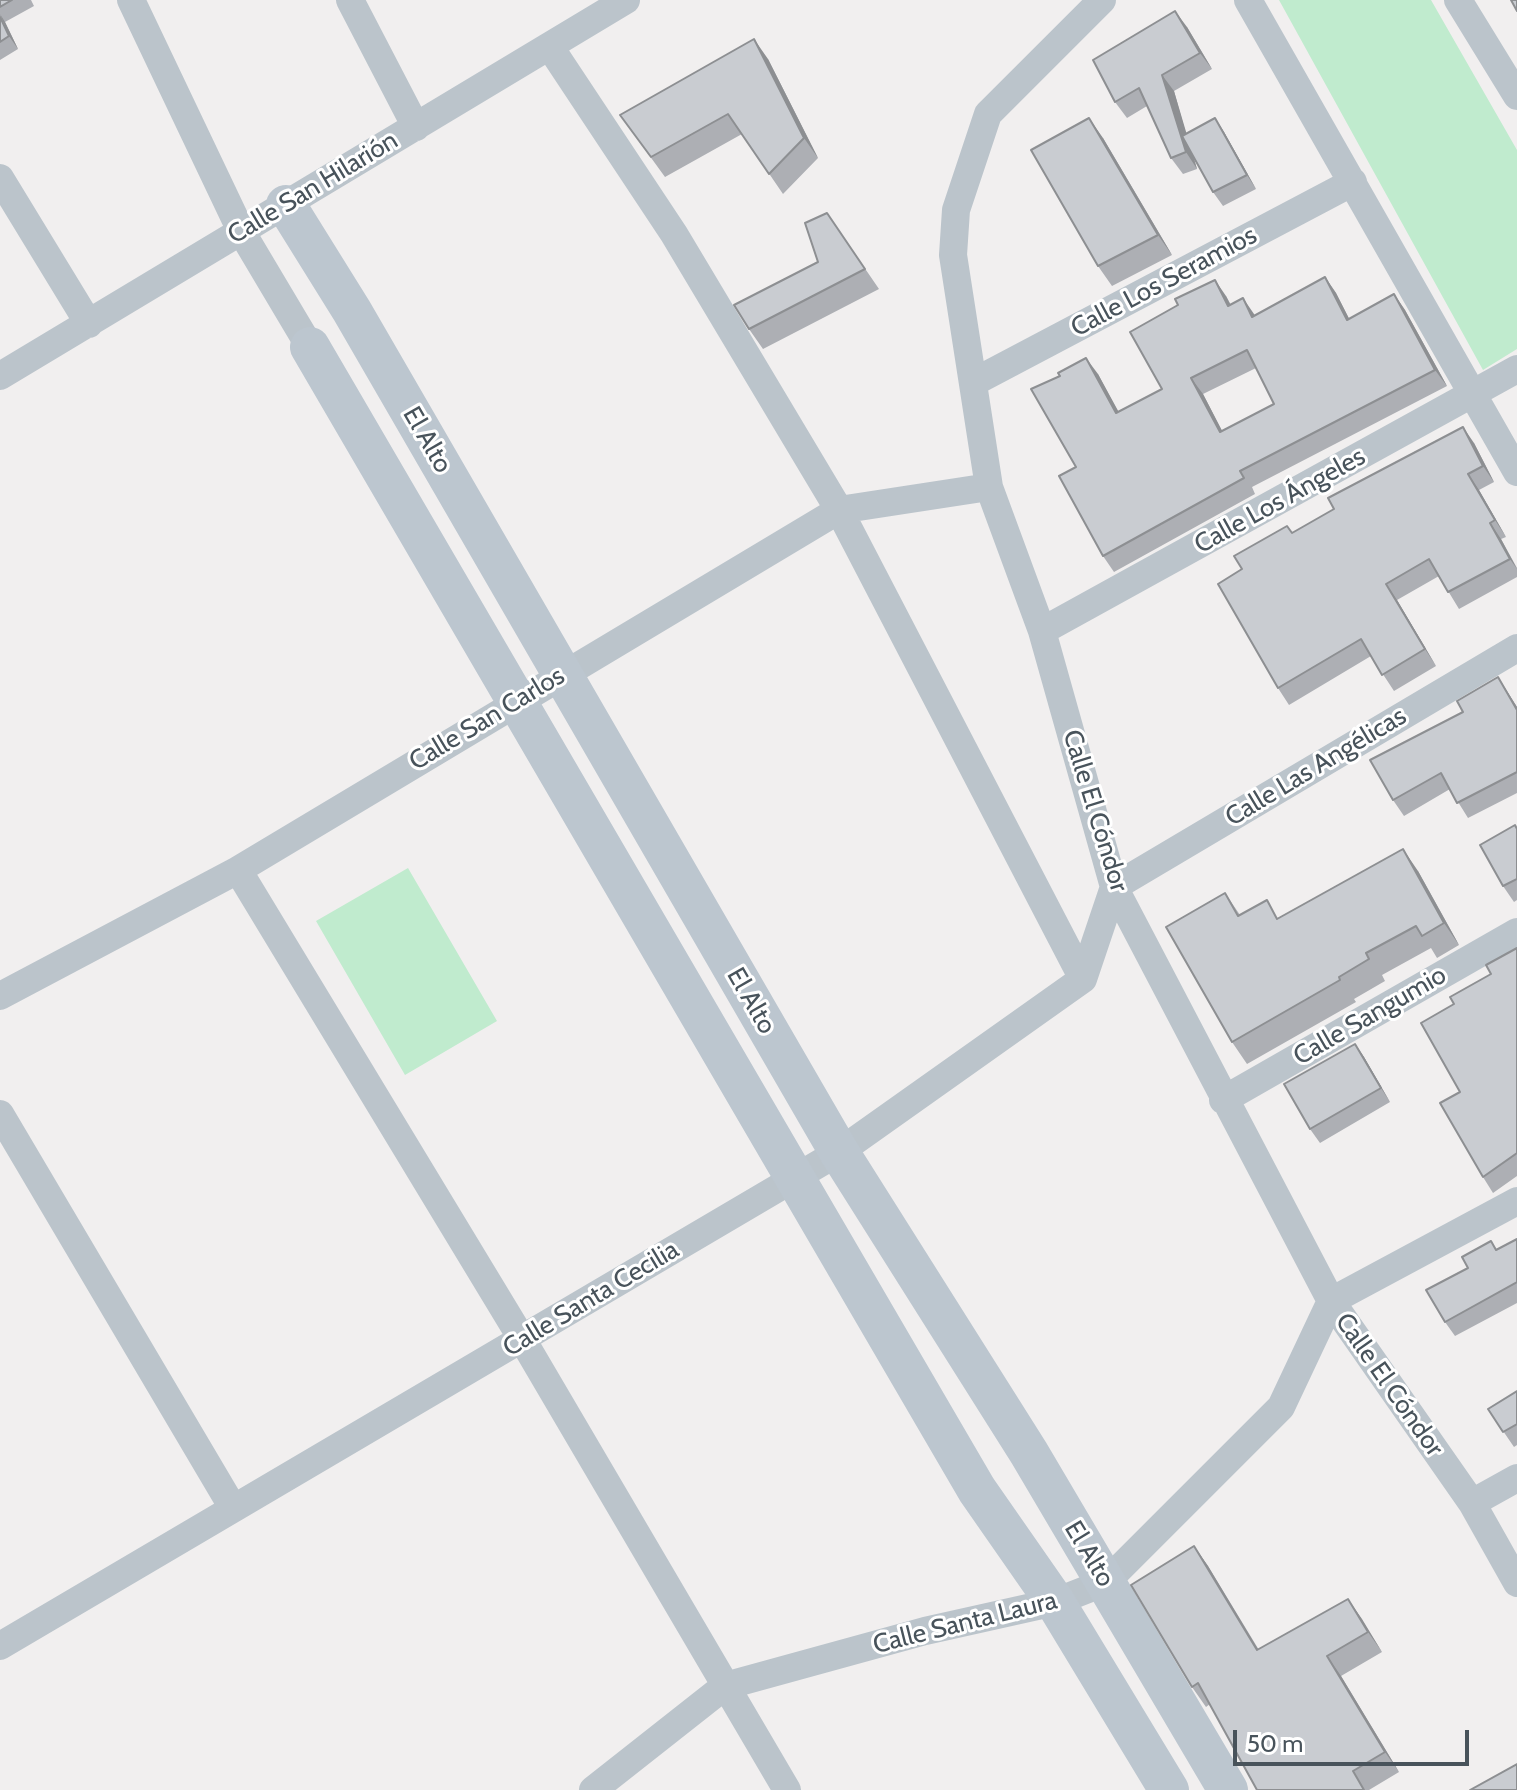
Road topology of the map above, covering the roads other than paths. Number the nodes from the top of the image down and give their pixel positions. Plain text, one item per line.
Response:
1 (131, 0) edge
2 (350, 0) edge
3 (626, 0) edge
4 (1102, 0) edge
5 (1248, 0) edge
6 (1458, 0) edge
7 (550, 47) junction
8 (1516, 93) edge
9 (416, 127) junction
10 (0, 178) edge
11 (1353, 182) junction
12 (286, 205) junction
13 (241, 231) junction
14 (89, 324) junction
15 (310, 347) joint
16 (4, 368) edge
17 (1517, 369) edge
18 (974, 382) junction
19 (1473, 394) junction
20 (1517, 472) edge
21 (989, 487) junction
22 (839, 510) junction
23 (1042, 631) junction
24 (1517, 648) edge
25 (562, 674) junction
26 (516, 701) junction
27 (238, 870) junction
28 (1114, 887) junction
29 (1517, 932) edge
30 (1083, 979) junction
31 (0, 996) edge
32 (1223, 1100) junction
33 (0, 1114) edge
34 (839, 1152) junction
35 (795, 1178) junction
36 (1517, 1201) edge
37 (1331, 1301) junction
38 (522, 1339) junction
39 (1517, 1478) edge
40 (1472, 1503) junction
41 (233, 1508) junction
42 (1106, 1582) junction
43 (1517, 1583) edge
44 (1055, 1602) junction
45 (0, 1646) edge
46 (725, 1686) junction
47 (593, 1790) edge
48 (787, 1790) edge
49 (1169, 1790) edge
50 (1228, 1790) edge

1 - 13 street, El Alto
2 - 9 street
3 - 7 street, Calle San Hilarión
4 - 18 street, Calle El Cóndor
5 - 11 street
6 - 8 street
7 - 9 street, Calle San Hilarión
7 - 22 street
9 - 12 street, Calle San Hilarión
10 - 14 street
11 - 18 street, Calle Los Seramios
11 - 19 street
12 - 13 street, Calle San Hilarión
12 - 25 street, El Alto
13 - 14 street, Calle San Hilarión
13 - 15 street, El Alto
14 - 16 street, Calle San Hilarión
15 - 26 street, El Alto
17 - 19 street, Calle Los Ángeles
18 - 21 street, Calle El Cóndor
19 - 20 street
19 - 23 street, Calle Los Ángeles
21 - 22 street, Calle San Carlos
21 - 23 street, Calle El Cóndor
22 - 25 street, Calle San Carlos
22 - 30 street
23 - 28 street, Calle El Cóndor
24 - 28 street, Calle Las Angélicas
25 - 26 street, Calle San Carlos
25 - 34 street, El Alto
26 - 27 street, Calle San Carlos
26 - 35 street, El Alto
27 - 31 street, Calle San Carlos
27 - 38 street
28 - 30 street
28 - 32 street, Calle El Cóndor
29 - 32 street, Calle Sangumio
30 - 34 street, Calle Santa Cecilia
32 - 37 street, Calle El Cóndor
33 - 41 street
34 - 35 street, Calle Santa Cecilia
34 - 42 street, El Alto
35 - 38 street, Calle Santa Cecilia
35 - 44 street, El Alto
36 - 37 street
37 - 40 street, Calle El Cóndor
37 - 42 street, Calle Santa Laura
38 - 41 street, Calle Santa Cecilia
38 - 46 street
39 - 40 street
40 - 43 street, Calle El Cóndor
41 - 45 street, Calle Santa Cecilia
42 - 44 street, Calle Santa Laura
42 - 50 street, El Alto
44 - 46 street, Calle Santa Laura
44 - 49 street, El Alto
46 - 47 street, Calle Santa Laura
46 - 48 street

